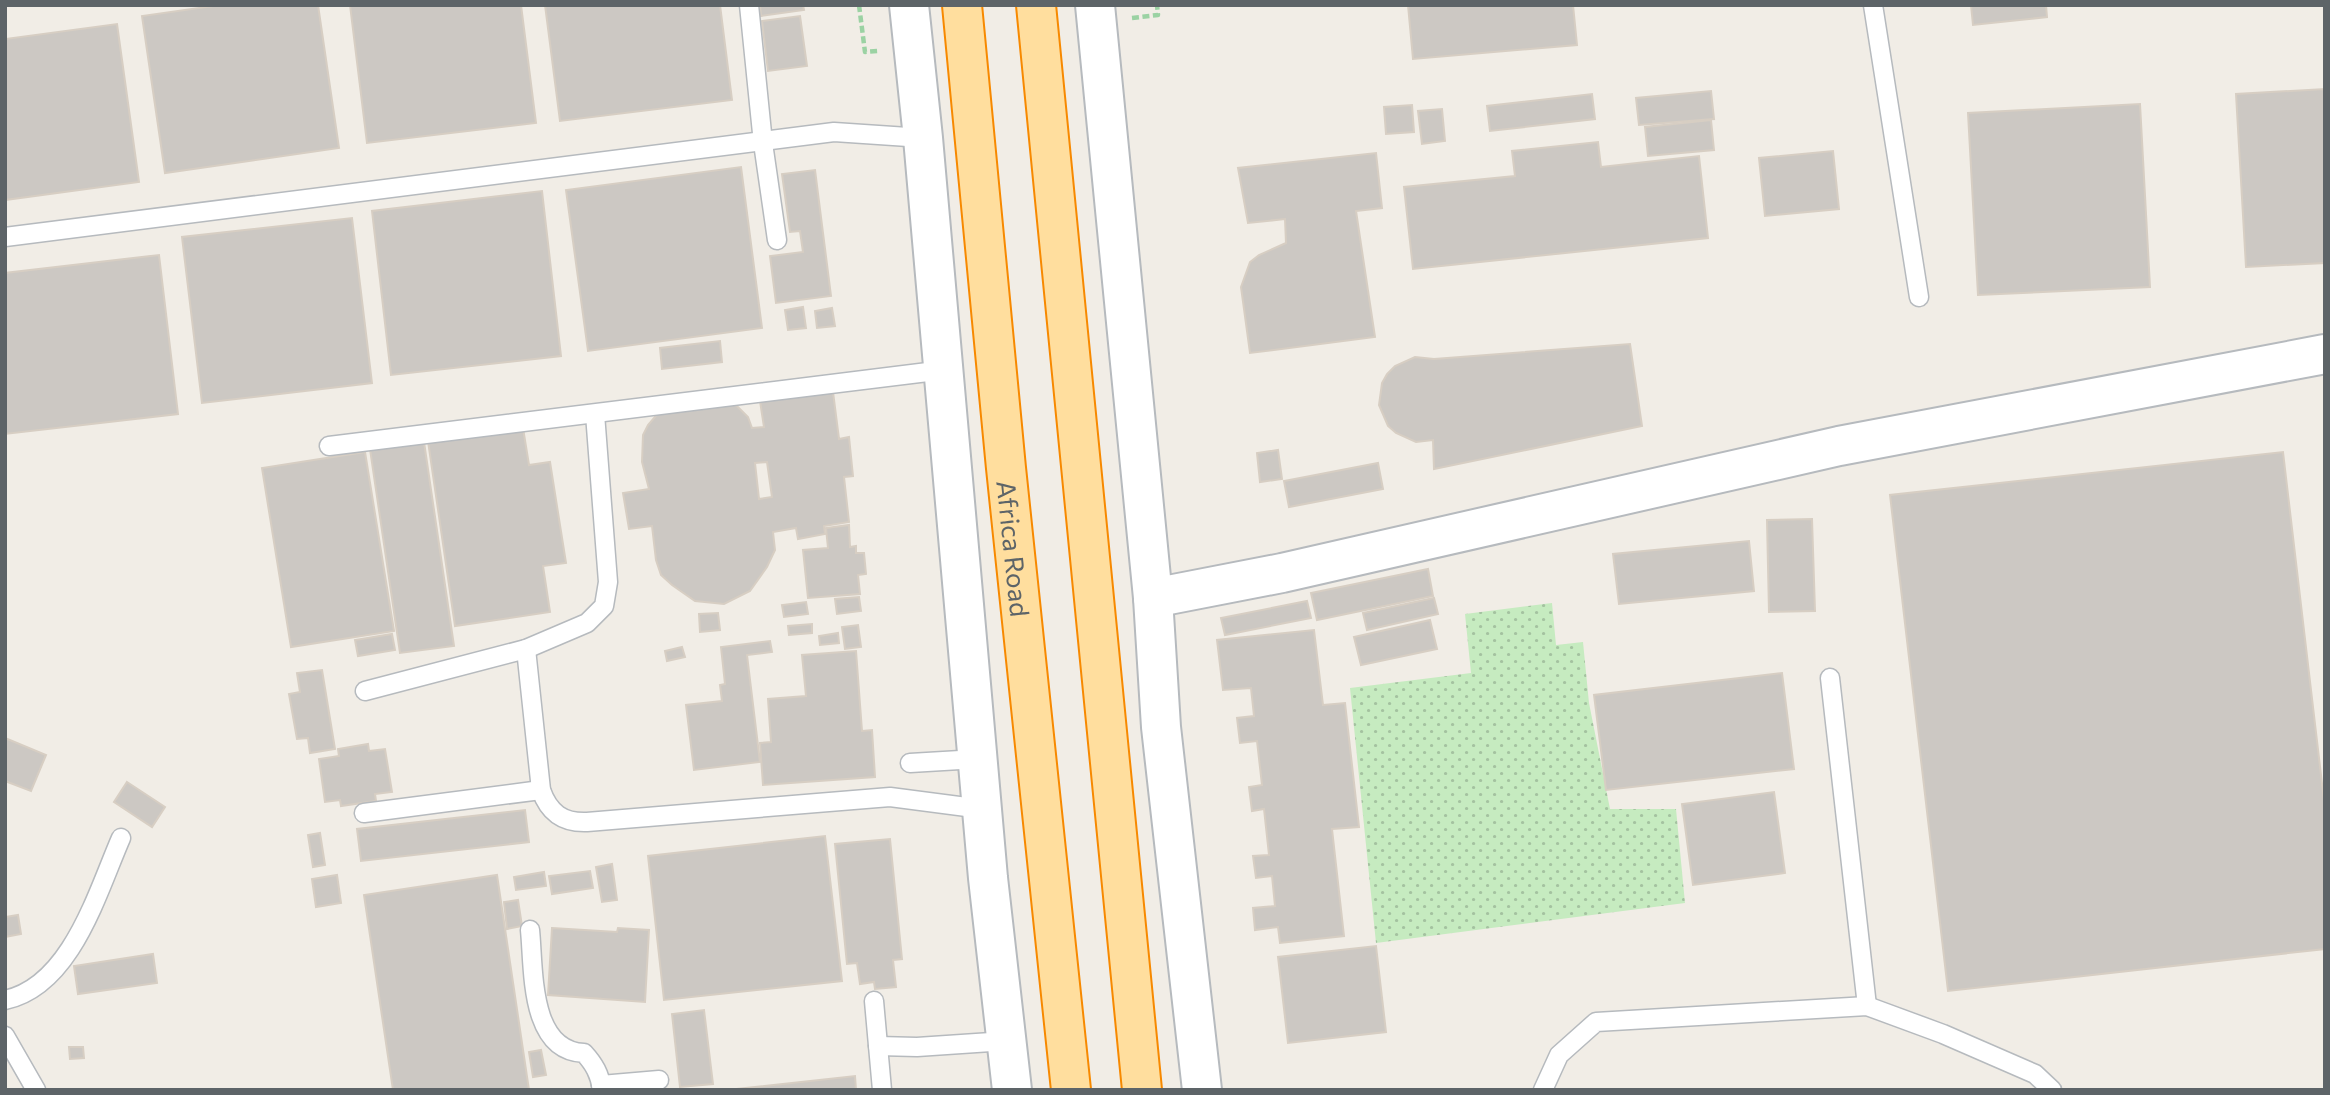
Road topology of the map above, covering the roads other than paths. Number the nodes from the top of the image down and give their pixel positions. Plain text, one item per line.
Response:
1 (749, 5) edge
2 (909, 5) edge
3 (962, 5) edge
4 (1036, 5) edge
5 (1095, 5) edge
6 (1873, 5) edge
7 (923, 138) junction
8 (762, 143) junction
9 (5, 237) edge
10 (777, 240) dead end
11 (1919, 297) dead end
12 (2325, 354) edge
13 (944, 370) junction
14 (596, 414) junction
15 (329, 446) dead end
16 (1153, 598) junction
17 (526, 649) junction
18 (1830, 678) dead end
19 (365, 691) dead end
20 (977, 759) junction
21 (910, 763) dead end
22 (541, 790) junction
23 (982, 810) junction
24 (364, 813) dead end
25 (121, 838) dead end
26 (530, 930) dead end
27 (5, 1000) edge
28 (874, 1001) dead end
29 (1867, 1006) junction
30 (5, 1036) edge
31 (1006, 1041) junction
32 (878, 1046) junction
33 (659, 1080) dead end
34 (602, 1087) edge
35 (36, 1090) edge
36 (882, 1090) edge
37 (1012, 1090) edge
38 (1071, 1090) edge
39 (1142, 1090) edge
40 (1202, 1090) edge
41 (1543, 1090) edge
42 (2052, 1090) edge

1 - 8 lane
2 - 7 street, Africa Road
3 - 38 highway, Africa Road
4 - 39 highway
5 - 16 street
6 - 11 lane
7 - 8 lane
7 - 13 street, Africa Road
8 - 9 lane
8 - 10 lane
12 - 16 street
13 - 14 lane
13 - 20 street, Africa Road
14 - 15 lane
14 - 17 lane
16 - 40 street
17 - 19 lane
17 - 22 lane
18 - 29 lane
20 - 21 lane
20 - 23 street, Africa Road
22 - 23 lane
22 - 24 lane
23 - 31 street, Africa Road
25 - 27 lane
26 - 34 lane
28 - 32 lane
29 - 41 lane
29 - 42 lane
30 - 35 lane
31 - 32 lane
31 - 37 street, Africa Road
32 - 36 lane
33 - 34 lane

